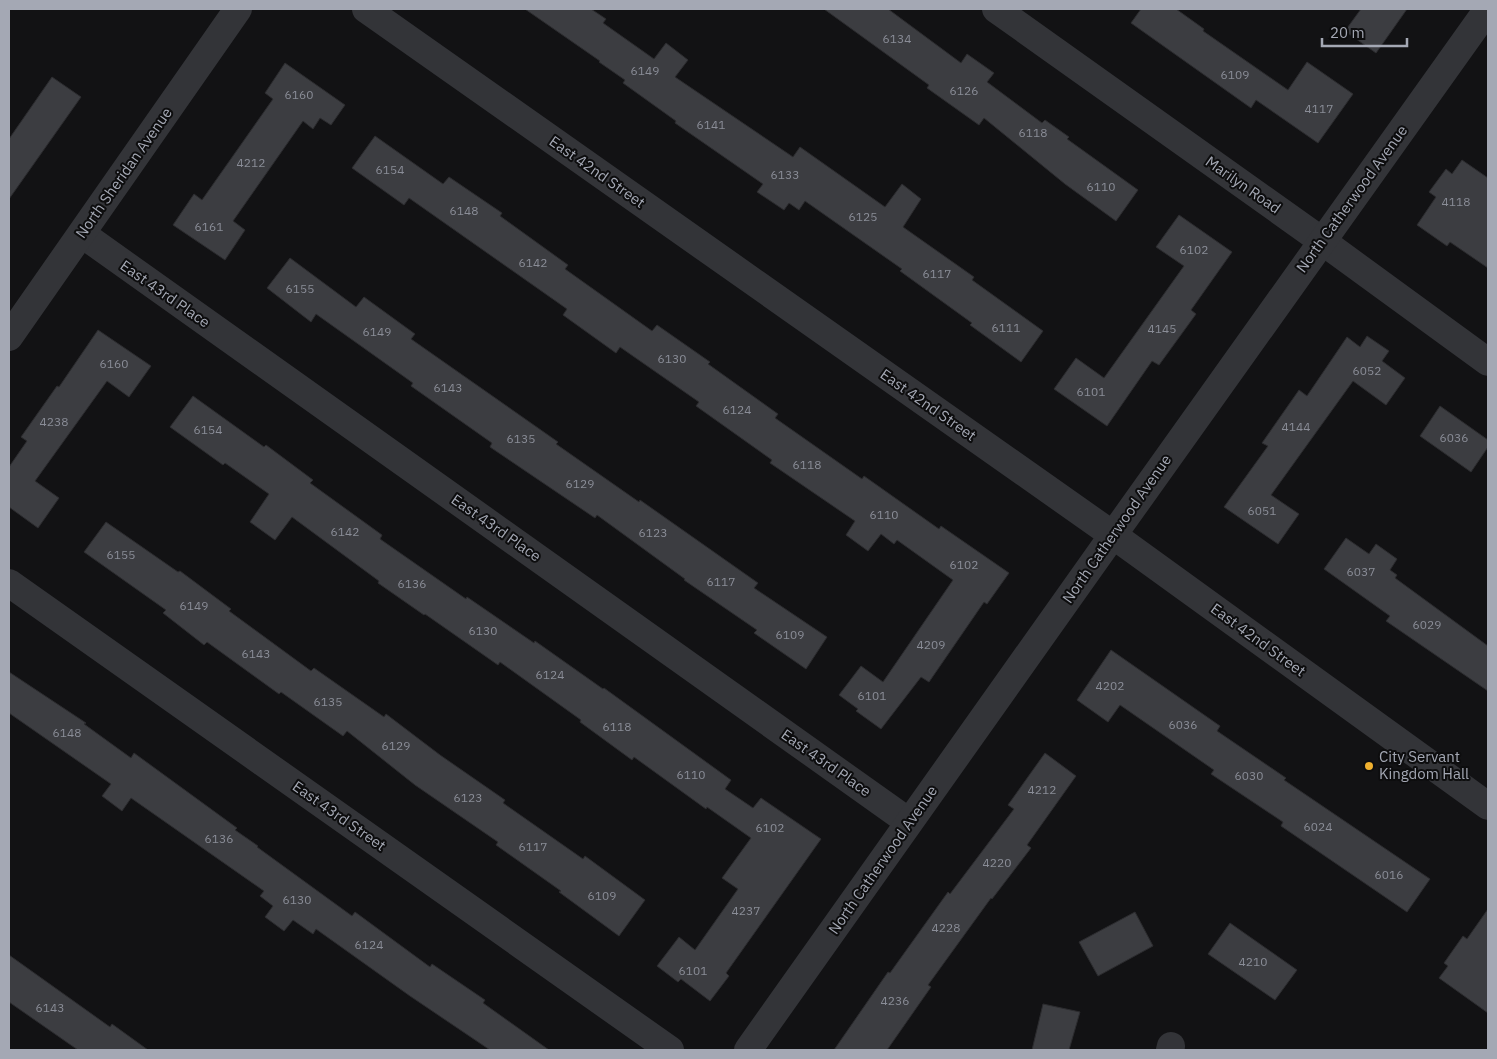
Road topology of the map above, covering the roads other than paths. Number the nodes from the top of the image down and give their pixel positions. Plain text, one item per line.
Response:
1 (238, 9) edge
2 (366, 9) edge
3 (996, 9) edge
4 (1488, 9) edge
5 (82, 234) junction
6 (1322, 241) junction
7 (9, 337) edge
8 (1488, 362) edge
9 (1113, 535) junction
10 (9, 582) edge
11 (1488, 806) edge
12 (909, 822) junction
13 (670, 1050) edge
14 (748, 1050) edge

1 - 5 street, North Sheridan Avenue
2 - 9 street, East 42nd Street
3 - 6 street, Marilyn Road
4 - 6 street, North Catherwood Avenue
5 - 7 street, North Sheridan Avenue
5 - 12 street, East 43rd Place
6 - 8 street, Marilyn Road
6 - 9 street, North Catherwood Avenue
9 - 11 street, East 42nd Street
9 - 12 street, North Catherwood Avenue
10 - 13 street, East 43rd Street
12 - 14 street, North Catherwood Avenue

